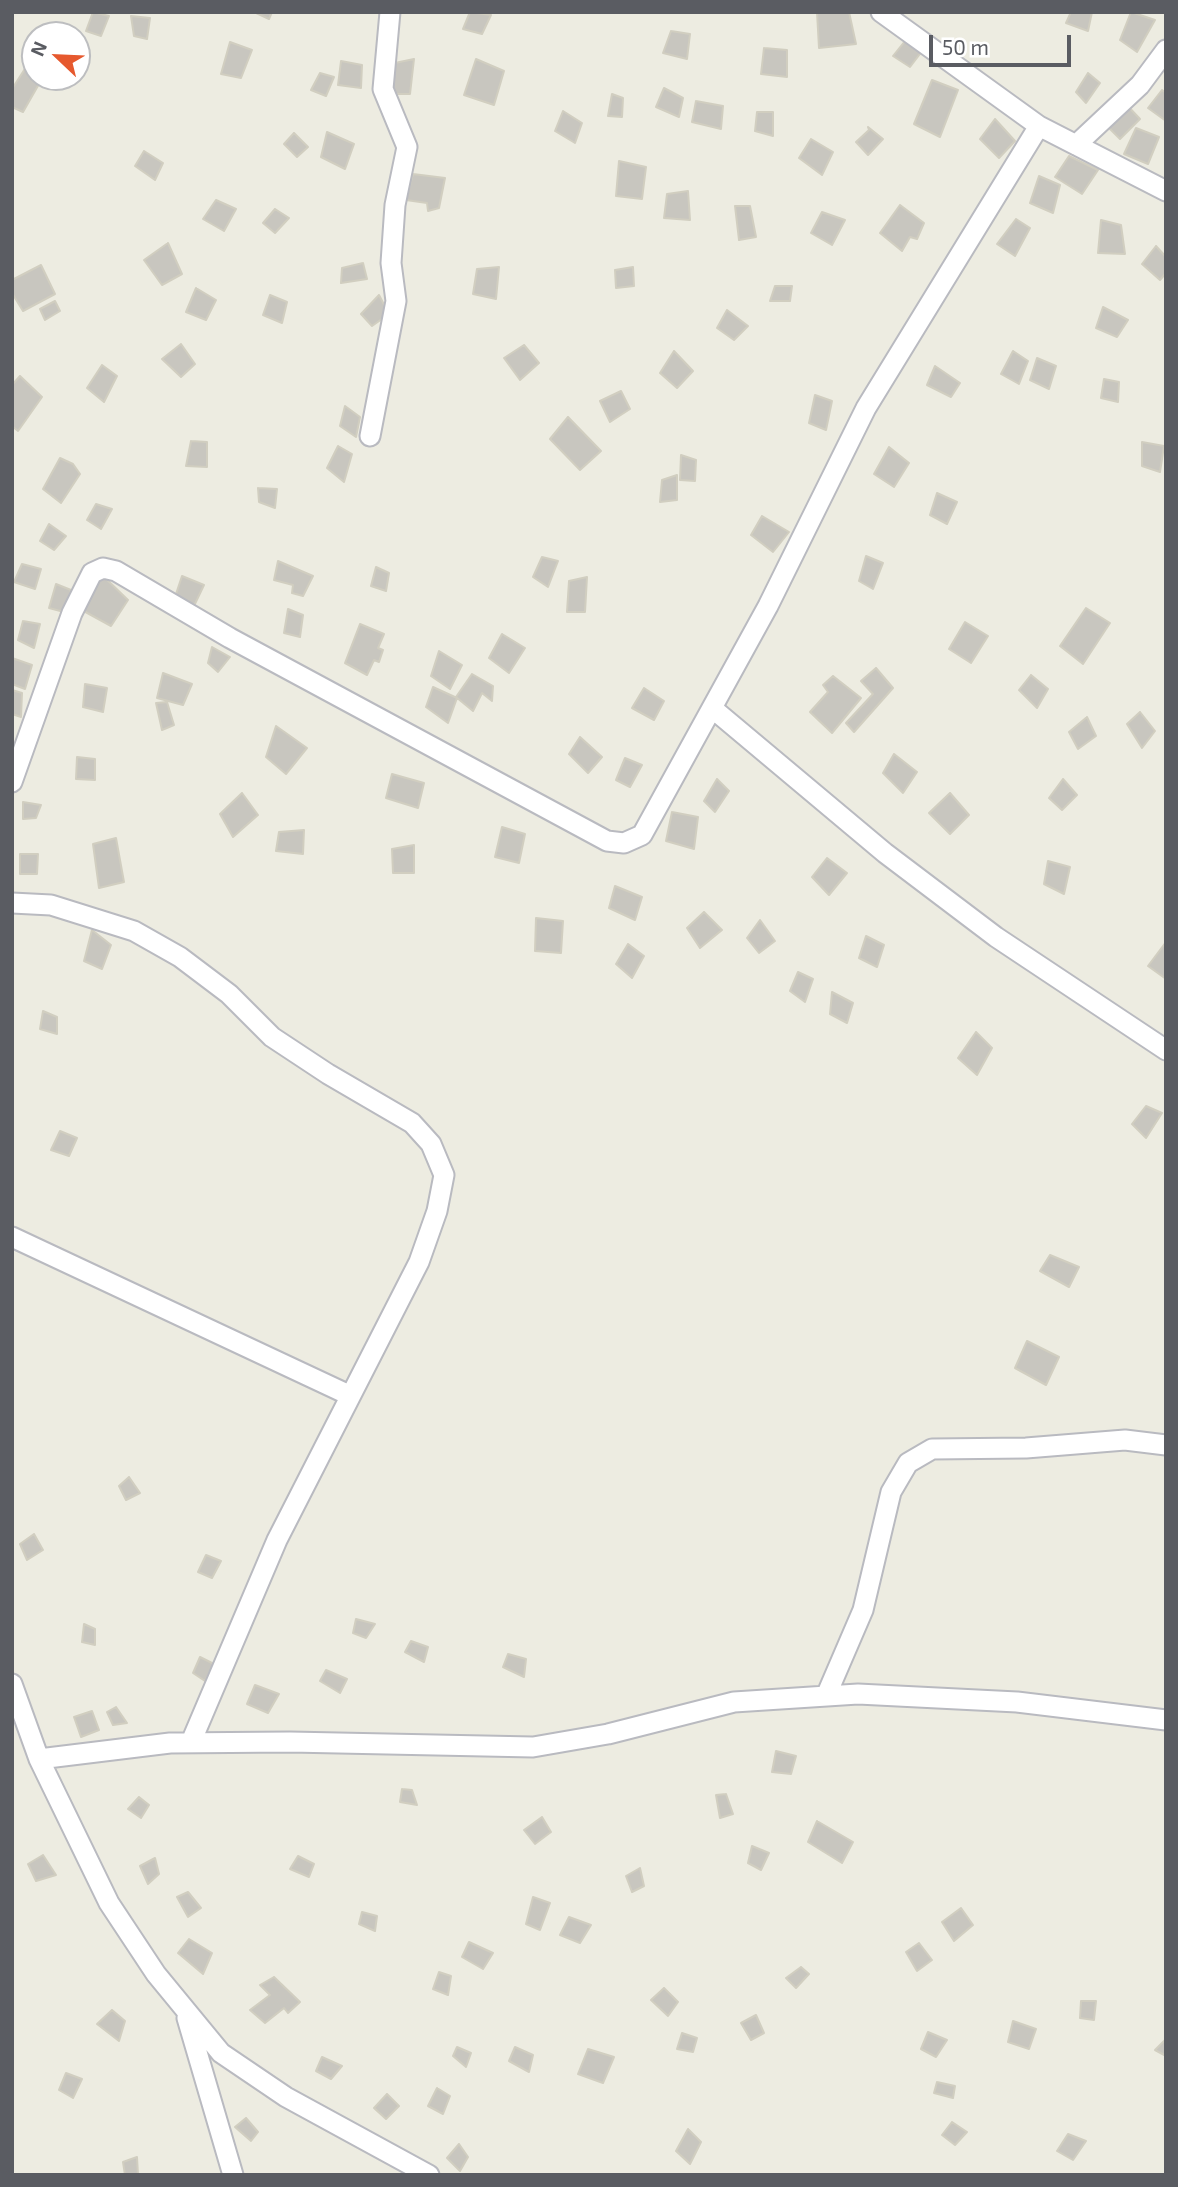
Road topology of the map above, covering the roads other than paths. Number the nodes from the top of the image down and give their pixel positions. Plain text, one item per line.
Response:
1 (390, 12) edge
2 (881, 12) edge
3 (1166, 50) edge
4 (1040, 126) junction
5 (1076, 145) junction
6 (1166, 191) edge
7 (370, 436) dead end
8 (712, 708) junction
9 (12, 782) edge
10 (12, 903) edge
11 (1166, 1050) edge
12 (12, 1237) edge
13 (349, 1395) junction
14 (1166, 1445) edge
15 (12, 1684) edge
16 (826, 1696) junction
17 (1166, 1720) edge
18 (191, 1742) junction
19 (39, 1759) junction
20 (184, 2009) junction
21 (233, 2175) edge
22 (429, 2175) edge

1 - 7 street
2 - 4 street
3 - 5 street
4 - 5 street
4 - 8 street
5 - 6 street
8 - 9 street
8 - 11 street
10 - 13 street
12 - 13 street
13 - 18 street
14 - 16 street
15 - 19 street
16 - 17 street
16 - 18 street
18 - 19 street
19 - 20 street
20 - 21 street
20 - 22 street

